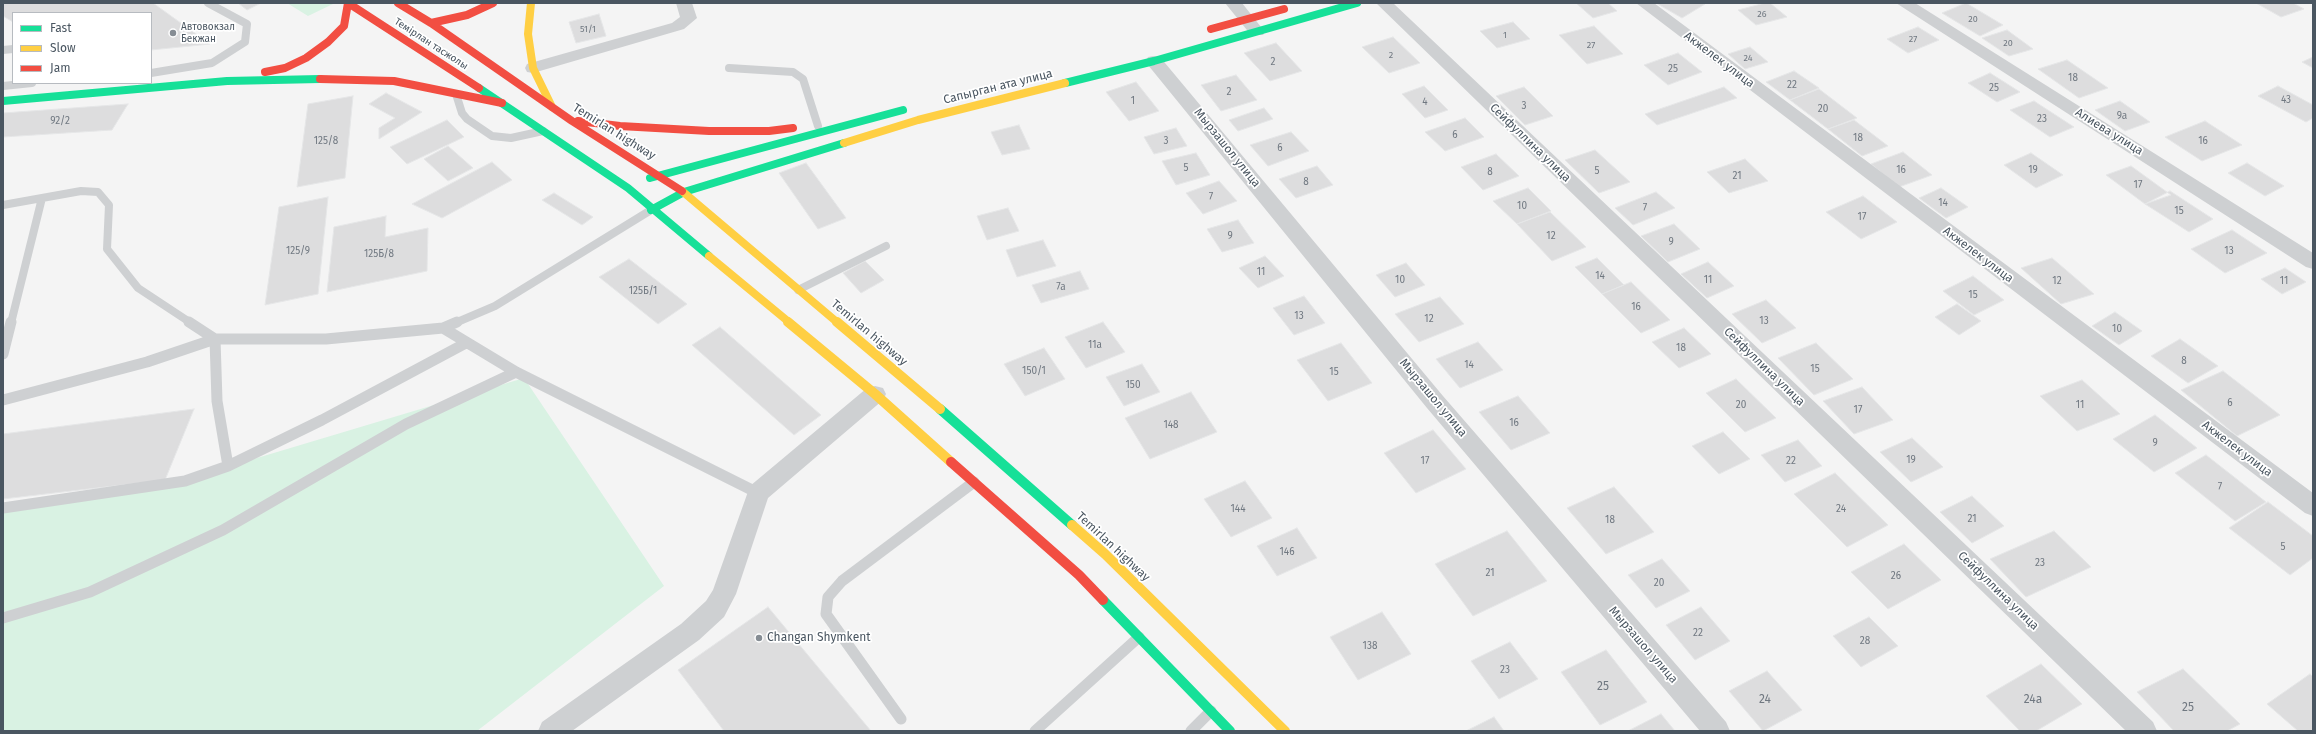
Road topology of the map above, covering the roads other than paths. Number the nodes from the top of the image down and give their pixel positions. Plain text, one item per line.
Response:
1 (208, 3) edge
2 (348, 3) edge
3 (493, 3) edge
4 (531, 3) edge
5 (684, 3) edge
6 (1233, 3) edge
7 (1356, 3) edge
8 (1384, 3) edge
9 (1644, 3) edge
10 (1904, 3) edge
11 (402, 4) edge
12 (1291, 7) dead end
13 (1247, 18) junction
14 (431, 23) junction
15 (1203, 32) dead end
16 (1257, 32) junction
17 (1154, 61) junction
18 (533, 68) junction
19 (729, 68) dead end
20 (152, 73) edge
21 (227, 80) junction
22 (22, 84) edge
23 (3, 86) edge
24 (456, 94) junction
25 (3, 101) edge
26 (502, 103) junction
27 (552, 107) junction
28 (911, 108) dead end
29 (572, 121) junction
30 (858, 122) junction
31 (818, 126) junction
32 (543, 131) junction
33 (658, 174) junction
34 (628, 188) junction
35 (684, 192) junction
36 (42, 198) junction
37 (3, 205) edge
38 (651, 210) junction
39 (886, 246) dead end
40 (2313, 262) edge
41 (798, 290) junction
42 (443, 328) junction
43 (215, 339) junction
44 (466, 343) junction
45 (3, 354) edge
46 (516, 372) junction
47 (875, 394) junction
48 (3, 400) edge
49 (228, 466) junction
50 (974, 482) junction
51 (758, 492) junction
52 (2313, 506) edge
53 (3, 508) edge
54 (3, 618) edge
55 (1140, 637) junction
56 (1211, 711) junction
57 (901, 719) dead end
58 (551, 731) edge
59 (1035, 731) edge
60 (1191, 731) edge
61 (1230, 731) edge
62 (1285, 731) edge
63 (1717, 731) edge
64 (2144, 731) edge

1 - 20 lane
2 - 21 main road
2 - 26 main road, Темірлан тасжолы
3 - 14 main road
4 - 18 main road
5 - 18 street
6 - 13 street
7 - 16 main road, Сапырган ата улица
8 - 64 street, Сейфуллина улица
9 - 52 street, Акжелек улица
10 - 40 street, Алиева улица
11 - 14 main road, Temirlan highway
12 - 13 main road
13 - 15 main road
13 - 16 street
14 - 27 main road, Temirlan highway
16 - 17 main road, Сапырган ата улица
17 - 35 main road, Сапырган ата улица
17 - 63 street, Мырзашол улица
18 - 27 main road
19 - 31 lane
21 - 24 main road
21 - 25 main road
22 - 23 lane
24 - 26 main road
24 - 32 lane
26 - 32 main road
27 - 29 main road, Temirlan highway
28 - 30 main road
29 - 31 main road
29 - 33 main road, Temirlan highway
30 - 31 main road
30 - 33 main road
32 - 34 main road
33 - 34 main road
33 - 35 main road, Temirlan highway
34 - 38 main road
35 - 38 main road, Сапырган ата улица
35 - 41 main road, Temirlan highway
36 - 37 lane
36 - 43 lane
36 - 45 lane
38 - 42 lane
38 - 47 main road
39 - 41 lane
41 - 62 main road, Temirlan highway
42 - 43 lane
42 - 44 lane
43 - 48 lane
43 - 49 lane
44 - 46 lane
44 - 49 lane
46 - 51 lane
46 - 54 lane
47 - 50 main road
47 - 51 street
49 - 53 lane
50 - 55 main road
50 - 57 lane
51 - 58 street
55 - 56 main road
55 - 59 lane
56 - 60 lane
56 - 61 main road

